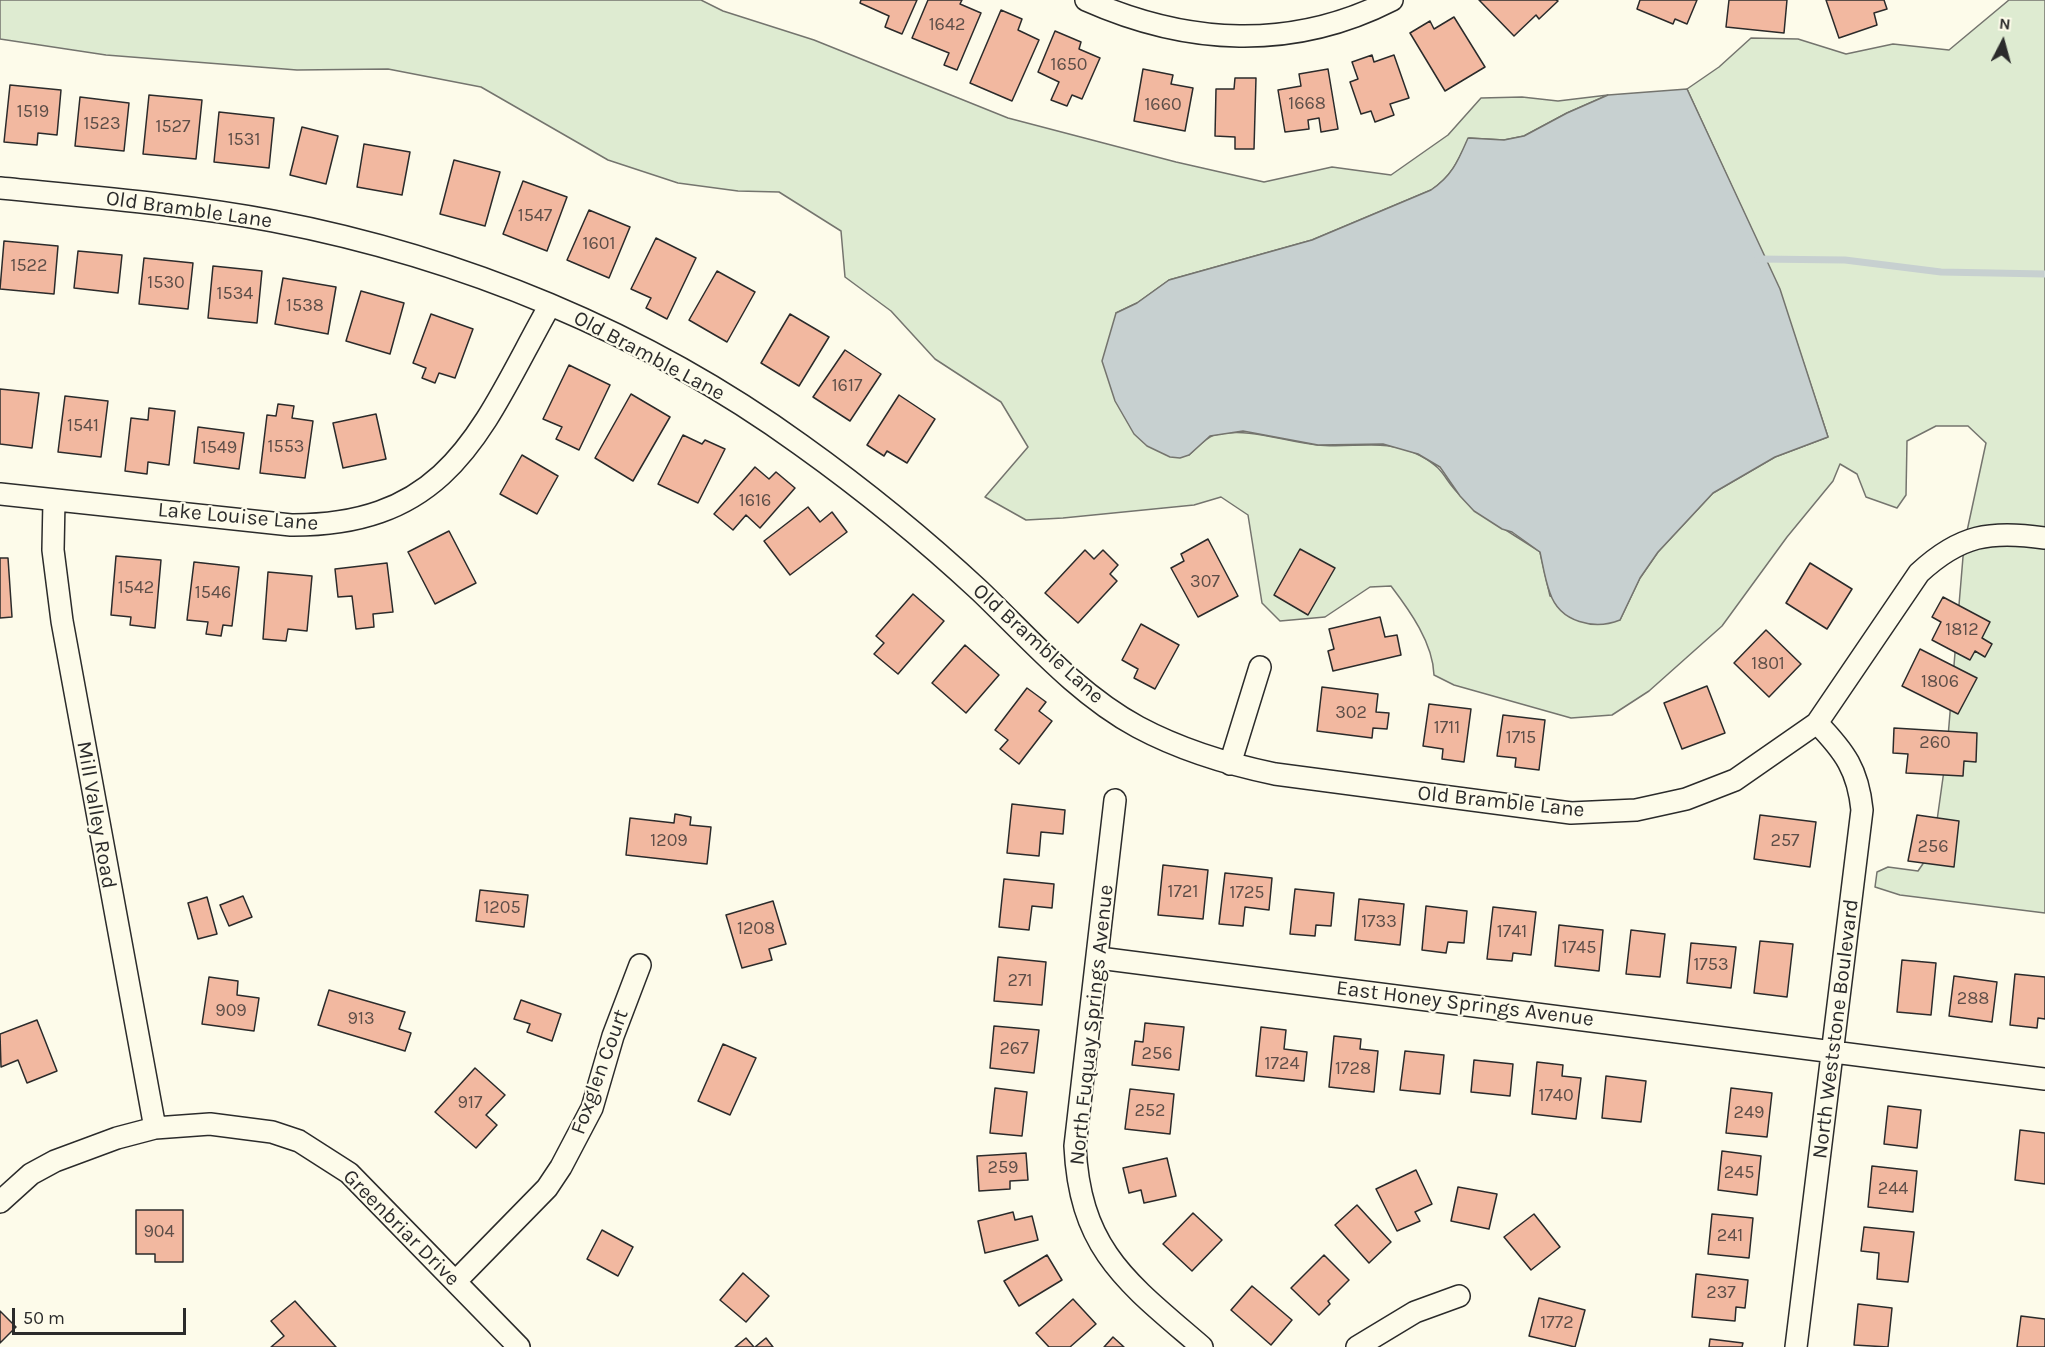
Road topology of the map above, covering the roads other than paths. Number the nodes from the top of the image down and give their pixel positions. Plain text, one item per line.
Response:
1 (1086, 0) edge
2 (1392, 0) edge
3 (0, 188) edge
4 (550, 305) junction
5 (0, 494) edge
6 (54, 500) junction
7 (2045, 538) edge
8 (1260, 667) dead end
9 (1817, 723) junction
10 (1230, 764) junction
11 (1115, 800) dead end
12 (1099, 958) junction
13 (640, 965) dead end
14 (1832, 1051) junction
15 (2045, 1079) edge
16 (155, 1128) junction
17 (0, 1202) edge
18 (456, 1281) junction
19 (1459, 1296) dead end
20 (519, 1347) edge
21 (1202, 1347) edge
22 (1357, 1347) edge
23 (1796, 1347) edge

1 - 2 street
3 - 4 street, Old Bramble Lane
4 - 6 street, Lake Louise Lane
4 - 10 street, Old Bramble Lane
5 - 6 street, Lake Louise Lane
6 - 16 street, Mill Valley Road
7 - 9 street, Old Bramble Lane
8 - 10 street
9 - 10 street, Old Bramble Lane
9 - 14 street, North Weststone Boulevard
11 - 12 street, North Fuquay Springs Avenue
12 - 14 street, East Honey Springs Avenue
12 - 21 street, North Fuquay Springs Avenue
13 - 18 street, Foxglen Court
14 - 15 street, East Honey Springs Avenue
14 - 23 street, North Weststone Boulevard
16 - 17 street, Greenbriar Drive
16 - 18 street, Greenbriar Drive
18 - 20 street, Greenbriar Drive
19 - 22 street

